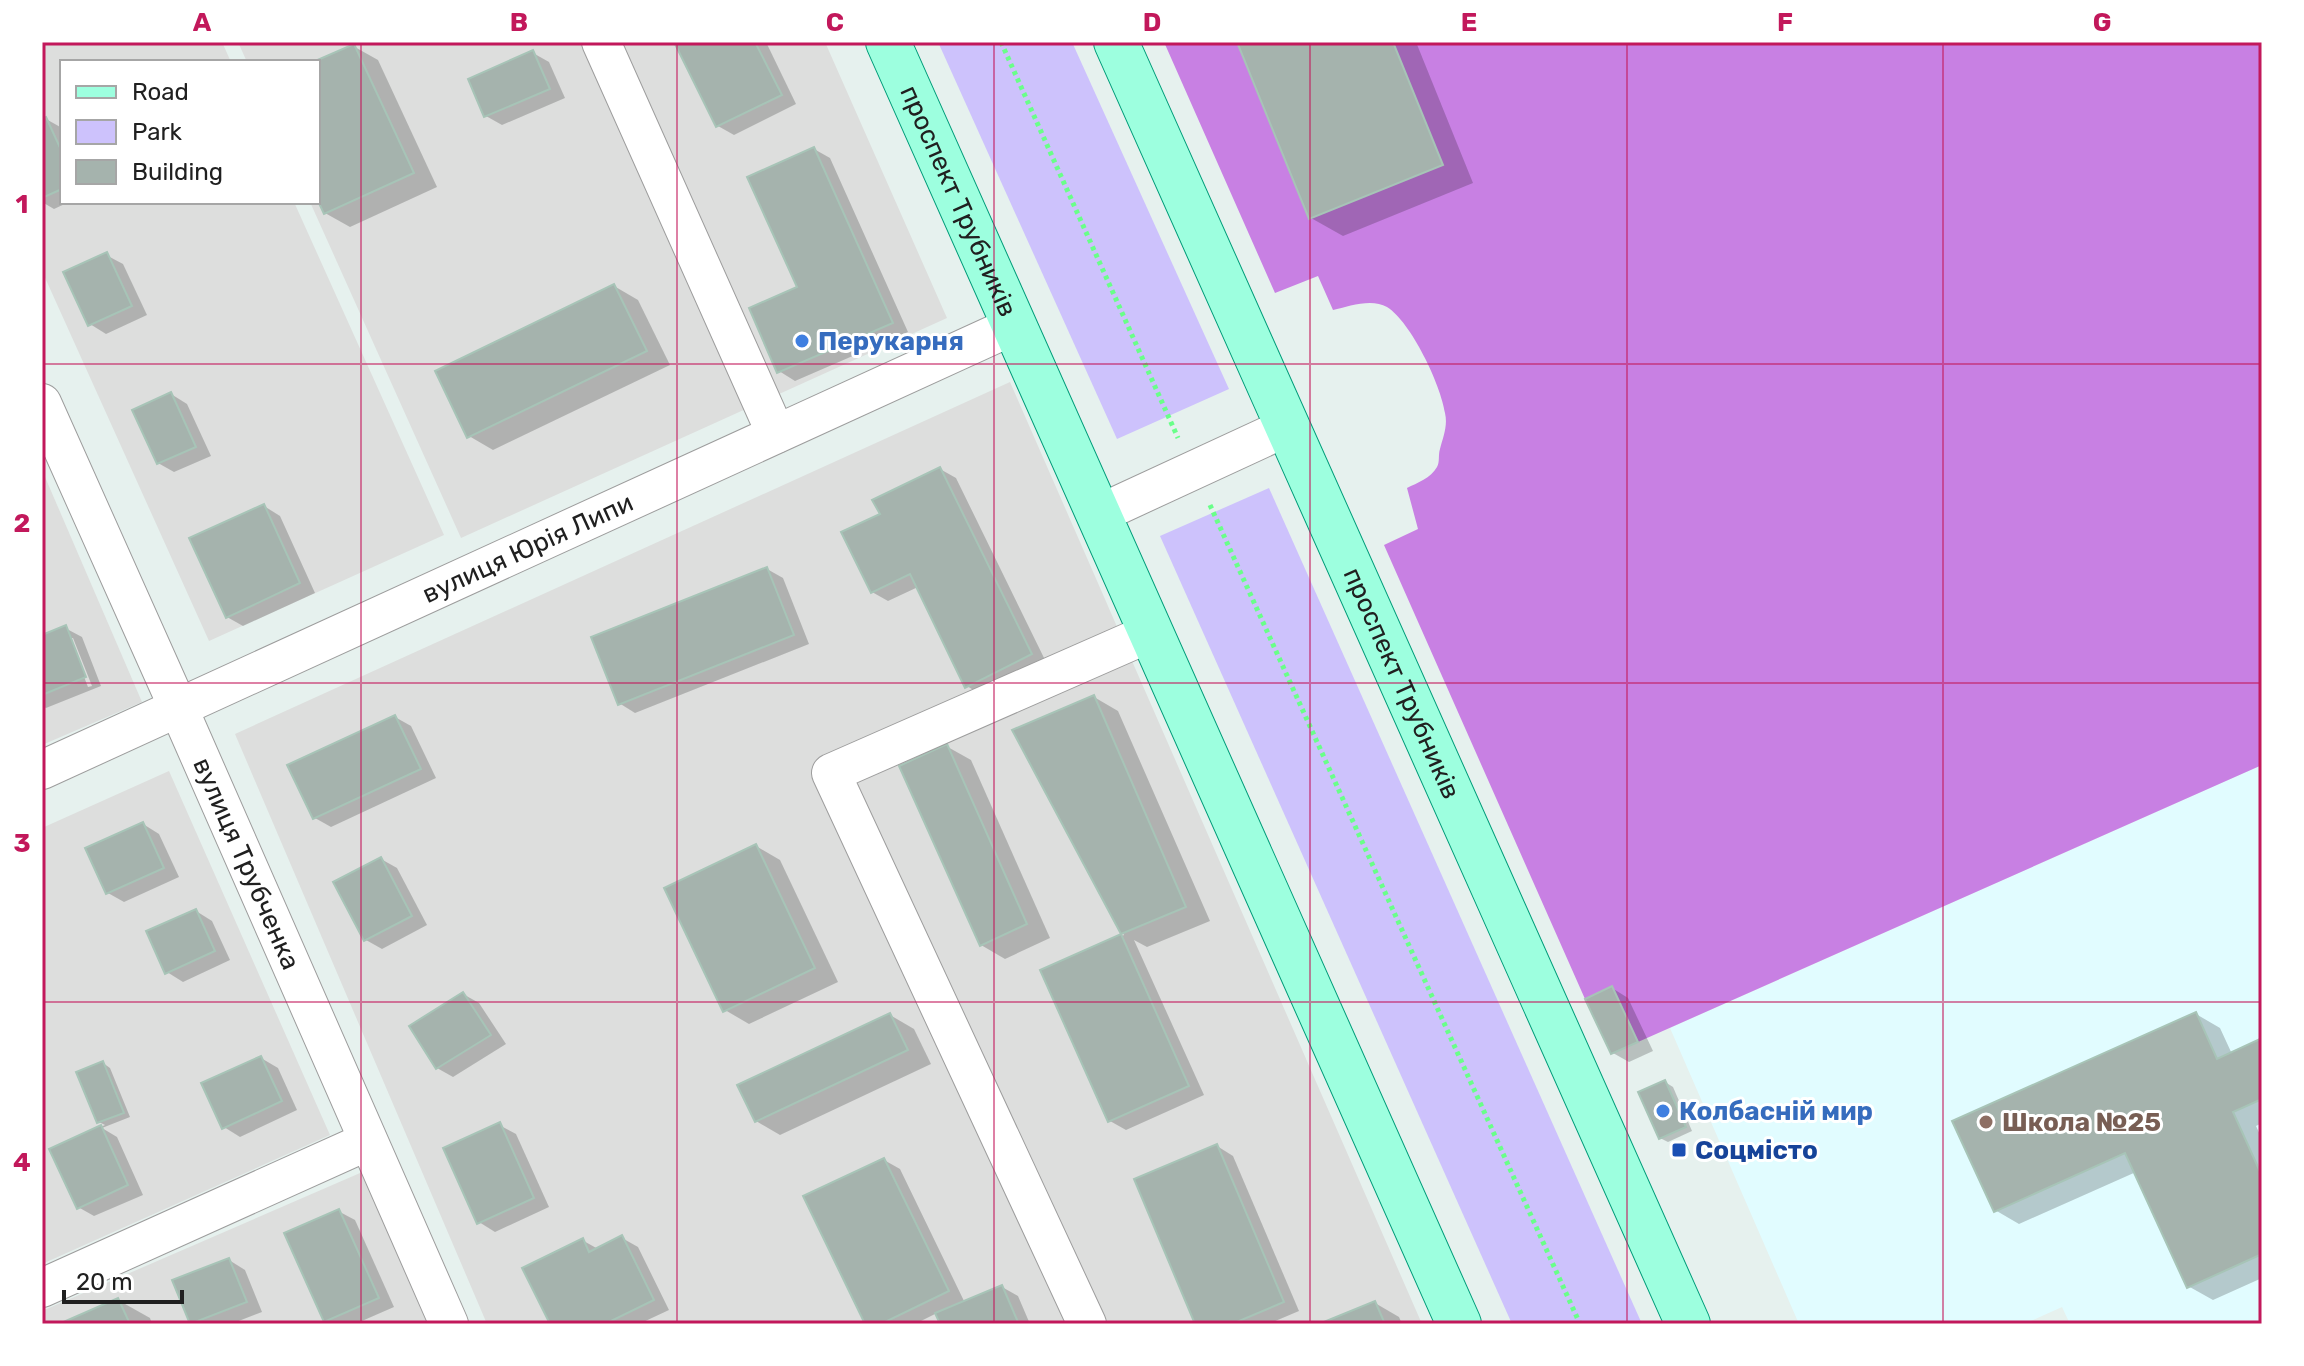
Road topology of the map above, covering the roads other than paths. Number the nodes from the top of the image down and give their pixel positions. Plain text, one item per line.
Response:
1 (601, 42) edge
2 (888, 42) edge
3 (1116, 42) edge
4 (1015, 325) junction
5 (42, 403) edge
6 (1287, 427) junction
7 (776, 434) junction
8 (1099, 514) junction
9 (1152, 632) junction
10 (178, 707) junction
11 (42, 770) edge
12 (368, 1141) junction
13 (42, 1288) edge
14 (449, 1324) edge
15 (1087, 1324) edge
16 (1459, 1324) edge
17 (1688, 1324) edge

1 - 7 street
2 - 4 main road, проспект Трубників
3 - 6 main road, проспект Трубників
4 - 7 street, вулиця Юрія Липи
4 - 8 main road, проспект Трубників
5 - 10 street, вулиця Трубченка
6 - 8 street
6 - 17 main road, проспект Трубників
7 - 10 street, вулиця Юрія Липи
8 - 9 main road, проспект Трубників
9 - 15 street
9 - 16 main road, проспект Трубників
10 - 11 street, вулиця Юрія Липи
10 - 12 street, вулиця Трубченка
12 - 13 street
12 - 14 street, вулиця Трубченка

